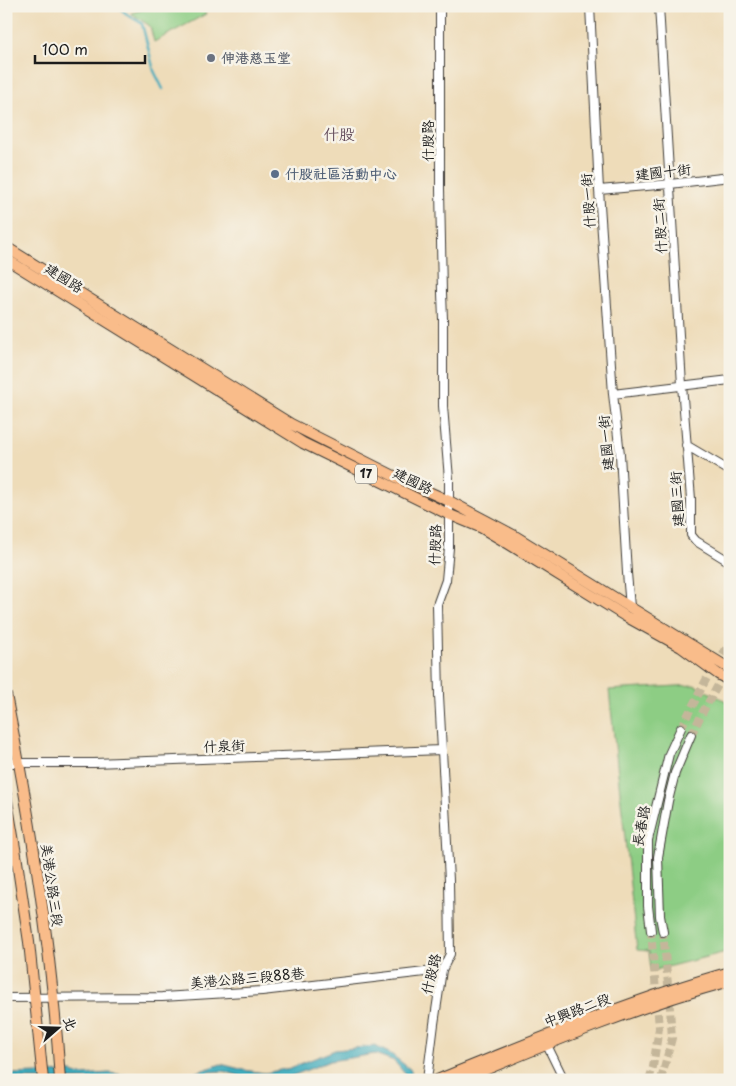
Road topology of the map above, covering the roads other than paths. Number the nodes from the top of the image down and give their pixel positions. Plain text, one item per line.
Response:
1 (440, 6) edge
2 (590, 6) edge
3 (659, 6) edge
4 (730, 177) edge
5 (670, 184) junction
6 (599, 190) junction
7 (6, 247) edge
8 (6, 259) edge
9 (121, 324) junction
10 (730, 380) edge
11 (682, 385) junction
12 (613, 394) junction
13 (686, 444) junction
14 (730, 471) edge
15 (448, 501) junction
16 (448, 514) junction
17 (730, 562) edge
18 (630, 607) junction
19 (730, 669) edge
20 (730, 681) edge
21 (6, 695) edge
22 (680, 728) tunnel mouth
23 (690, 735) tunnel mouth
24 (442, 750) junction
25 (6, 763) edge
26 (19, 763) junction
27 (6, 796) edge
28 (651, 931) tunnel mouth
29 (663, 932) tunnel mouth
30 (442, 970) junction
31 (730, 972) edge
32 (730, 981) edge
33 (6, 998) edge
34 (34, 998) junction
35 (53, 998) junction
36 (545, 1041) junction
37 (43, 1076) edge
38 (60, 1076) edge
39 (427, 1080) edge
40 (437, 1080) edge
41 (461, 1080) edge
42 (564, 1080) edge

1 - 15 street, 什股路
2 - 6 street, 什股一街
3 - 5 street, 什股二街
4 - 5 street, 建國十街
5 - 6 street, 建國十街
5 - 11 street, 什股二街
6 - 12 street, 什股一街
7 - 9 main road, 建國路 / 17
8 - 9 main road, 建國路 / 17
9 - 15 main road, 建國路 / 17
9 - 16 main road, 建國路 / 17
10 - 11 street
11 - 12 street
11 - 13 street, 什股二街
12 - 18 street, 建國一街
13 - 14 street
13 - 17 street, 建國三街
15 - 16 street, 什股路
15 - 18 main road, 建國路 / 17
16 - 20 main road, 建國路 / 17
16 - 24 street, 什股路
18 - 19 main road, 建國路 / 17
21 - 26 main road, 美港公路三段
22 - 28 street, 長春路
23 - 29 street, 長春路
24 - 26 street, 什泉街
24 - 30 street, 什股路
25 - 26 street, 什泉街
26 - 35 main road, 美港公路三段
27 - 34 main road
30 - 35 street, 美港公路三段88巷
30 - 39 street, 什股路
31 - 36 main road, 中興路二段
32 - 36 main road, 中興路二段
33 - 34 street, 美港公路三段88巷
34 - 35 street, 美港公路三段88巷
34 - 37 main road
35 - 38 main road, 美港公路三段
36 - 40 main road, 中興路二段
36 - 41 main road, 中興路二段
36 - 42 street

